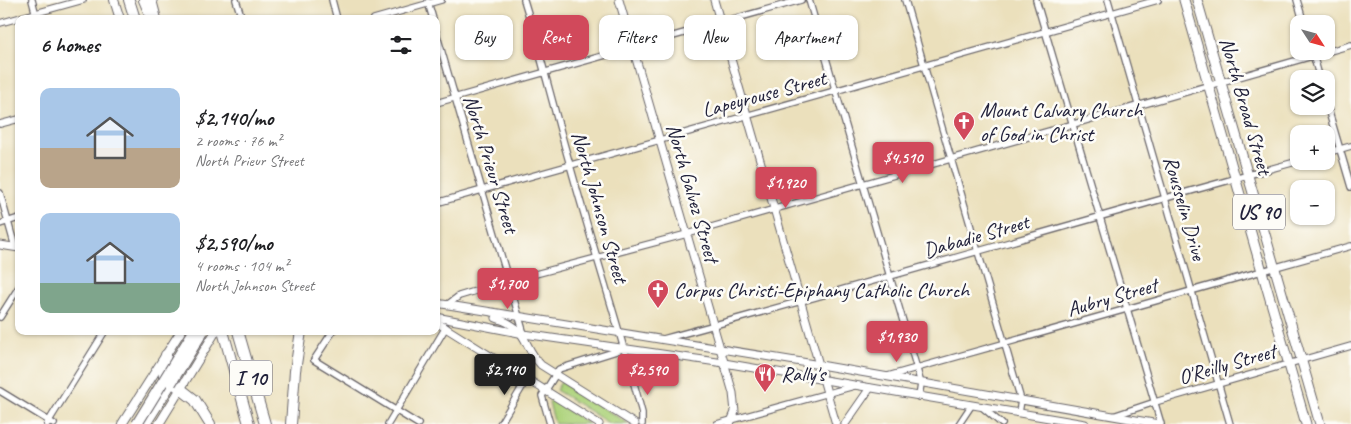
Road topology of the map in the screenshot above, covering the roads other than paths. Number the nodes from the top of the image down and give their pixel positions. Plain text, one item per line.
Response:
1 (32, 0) edge
2 (83, 0) edge
3 (114, 0) edge
4 (129, 0) edge
5 (143, 0) edge
6 (152, 0) edge
7 (236, 0) edge
8 (332, 0) edge
9 (441, 0) edge
10 (524, 0) edge
11 (619, 0) edge
12 (714, 0) edge
13 (801, 0) edge
14 (809, 0) edge
15 (905, 0) edge
16 (1036, 0) edge
17 (1108, 0) edge
18 (1158, 0) edge
19 (1184, 0) edge
20 (1197, 0) edge
21 (1297, 0) edge
22 (428, 2) edge
23 (1112, 14) junction
24 (36, 15) edge
25 (39, 15) edge
26 (119, 15) edge
27 (134, 15) edge
28 (145, 15) edge
29 (150, 15) edge
30 (156, 15) edge
31 (241, 15) edge
32 (337, 15) edge
33 (387, 15) edge
34 (431, 15) edge
35 (623, 15) edge
36 (718, 15) edge
37 (1301, 15) edge
38 (746, 16) edge
39 (15, 20) edge
40 (0, 23) edge
41 (1045, 31) junction
42 (1351, 45) edge
43 (440, 47) edge
44 (1335, 49) edge
45 (599, 57) edge
46 (637, 60) edge
47 (731, 60) edge
48 (1292, 60) edge
49 (924, 66) junction
50 (546, 72) junction
51 (1221, 82) junction
52 (1208, 85) junction
53 (836, 92) junction
54 (454, 98) junction
55 (440, 102) edge
56 (1138, 105) junction
57 (1330, 115) edge
58 (747, 116) junction
59 (15, 120) edge
60 (1072, 123) junction
61 (0, 124) edge
62 (660, 140) junction
63 (1351, 146) edge
64 (1340, 149) junction
65 (1335, 150) edge
66 (951, 160) junction
67 (1290, 163) edge
68 (570, 165) junction
69 (1248, 175) junction
70 (1235, 178) junction
71 (863, 184) junction
72 (1351, 187) edge
73 (483, 189) junction
74 (0, 193) edge
75 (1165, 198) junction
76 (440, 203) edge
77 (774, 209) junction
78 (1099, 216) junction
79 (15, 219) edge
80 (8, 221) junction
81 (0, 224) edge
82 (687, 234) junction
83 (15, 242) edge
84 (0, 245) edge
85 (1351, 246) edge
86 (15, 248) edge
87 (978, 253) junction
88 (598, 258) junction
89 (1275, 267) junction
90 (1262, 270) junction
91 (890, 277) junction
92 (509, 281) junction
93 (1192, 290) junction
94 (15, 293) edge
95 (801, 302) junction
96 (440, 304) edge
97 (447, 305) junction
98 (1127, 310) junction
99 (476, 311) junction
100 (0, 317) edge
101 (519, 317) junction
102 (440, 318) edge
103 (444, 318) junction
104 (440, 324) edge
105 (713, 326) junction
106 (446, 327) junction
107 (524, 334) junction
108 (621, 334) junction
109 (103, 335) edge
110 (178, 335) edge
111 (192, 335) edge
112 (201, 335) edge
113 (214, 335) edge
114 (224, 335) edge
115 (239, 335) edge
116 (300, 335) edge
117 (331, 335) edge
118 (661, 339) junction
119 (1004, 345) junction
120 (1351, 346) edge
121 (625, 348) junction
122 (720, 350) junction
123 (166, 354) junction
124 (1302, 360) junction
125 (724, 363) junction
126 (1289, 363) junction
127 (820, 365) junction
128 (917, 369) junction
129 (554, 374) junction
130 (881, 378) junction
131 (526, 379) junction
132 (824, 380) junction
133 (1219, 383) junction
134 (921, 384) junction
135 (855, 385) junction
136 (870, 388) junction
137 (181, 389) junction
138 (0, 391) edge
139 (545, 391) junction
140 (828, 393) junction
141 (919, 396) junction
142 (1021, 400) junction
143 (1155, 402) junction
144 (971, 406) junction
145 (982, 407) junction
146 (397, 410) junction
147 (1079, 412) junction
148 (1019, 413) junction
149 (1112, 417) junction
150 (1319, 421) edge
151 (50, 423) edge
152 (733, 423) edge
153 (1072, 423) edge
154 (1306, 423) edge
155 (122, 424) edge
156 (136, 424) edge
157 (145, 424) edge
158 (159, 424) edge
159 (210, 424) edge
160 (249, 424) edge
161 (265, 424) edge
162 (292, 424) edge
163 (388, 424) edge
164 (418, 424) edge
165 (500, 424) edge
166 (550, 424) edge
167 (599, 424) edge
168 (635, 424) edge
169 (642, 424) edge
170 (717, 424) edge
171 (836, 424) edge
172 (845, 424) edge
173 (959, 424) edge
174 (1002, 424) edge
175 (1085, 424) edge
176 (1160, 424) edge
177 (1230, 424) edge

1 - 24 street
2 - 25 street
3 - 26 main road
4 - 27 highway
5 - 28 highway
5 - 29 highway
6 - 30 main road
7 - 31 street
8 - 32 street
9 - 22 street
10 - 50 street, North Johnson Street
11 - 35 street, North Galvez Street
12 - 36 street
13 - 38 street
14 - 53 street
15 - 49 street
16 - 41 street
17 - 23 street, Rousselin Drive
18 - 23 street, Lapeyrouse Street
19 - 52 main road, North Broad Street / US 90
20 - 51 main road, North Broad Street / US 90
21 - 37 street
22 - 33 street
22 - 34 street
23 - 41 street, Lapeyrouse Street
23 - 56 street, Rousselin Drive
39 - 40 street
41 - 49 street, Lapeyrouse Street
41 - 60 street
42 - 44 street
43 - 54 street, North Prieur Street
45 - 50 street
46 - 62 street, North Galvez Street
47 - 58 street
48 - 51 street
49 - 53 street, Lapeyrouse Street
49 - 66 street
50 - 54 street
50 - 68 street, North Johnson Street
51 - 52 street
51 - 69 main road, North Broad Street / US 90
52 - 56 street
52 - 70 main road, North Broad Street / US 90
53 - 58 street, Lapeyrouse Street
53 - 71 street
54 - 55 street
54 - 73 street, North Prieur Street
56 - 60 street
56 - 75 street, Rousselin Drive
57 - 64 street
58 - 62 street, Lapeyrouse Street
58 - 77 street
59 - 61 street
60 - 66 street
60 - 78 street
62 - 68 street, Lapeyrouse Street
62 - 82 street, North Galvez Street
63 - 64 street
64 - 65 street
64 - 72 street
66 - 71 street
66 - 87 street
67 - 69 street, Dabadie Street
68 - 73 street, Lapeyrouse Street
68 - 88 street, North Johnson Street
69 - 70 street, Dabadie Street
69 - 89 main road, North Broad Street / US 90
70 - 75 street, Dabadie Street
70 - 90 main road, North Broad Street / US 90
71 - 77 street
71 - 91 street
73 - 76 street, Lapeyrouse Street
73 - 92 street, North Prieur Street
74 - 80 street
75 - 78 street, Dabadie Street
75 - 93 street, Rousselin Drive
77 - 82 street
77 - 95 street
78 - 87 street, Dabadie Street
78 - 98 street
79 - 80 street
80 - 81 street
80 - 83 street
82 - 88 street
82 - 105 street, North Galvez Street
84 - 86 street
85 - 89 street, Aubry Street
87 - 91 street, Dabadie Street
87 - 119 street
88 - 92 street
88 - 108 street, North Johnson Street
89 - 90 street, Aubry Street
89 - 124 main road, North Broad Street / US 90
90 - 93 street, Aubry Street
90 - 126 main road, North Broad Street / US 90
91 - 95 street, Dabadie Street
91 - 128 street
92 - 97 street
92 - 101 street, North Prieur Street
93 - 98 street, Aubry Street
93 - 133 street, Rousselin Drive
94 - 100 street
95 - 105 street, Dabadie Street
95 - 127 street
96 - 97 street
97 - 99 street
97 - 103 street
98 - 119 street, Aubry Street
98 - 143 street
99 - 101 street
99 - 107 street
101 - 107 street, North Prieur Street
101 - 108 street
102 - 103 street
103 - 107 street
104 - 106 street
105 - 118 street, Dabadie Street
105 - 122 street, North Galvez Street
106 - 131 street
106 - 146 street
107 - 121 street
107 - 129 street
108 - 118 street
108 - 121 street, North Johnson Street
109 - 151 street
110 - 123 main road
111 - 156 highway, bridge
112 - 157 highway, bridge
113 - 137 main road
114 - 160 highway, I 10
115 - 161 highway, I 10
116 - 162 highway
117 - 146 street
118 - 122 street
119 - 128 street, Aubry Street
119 - 142 street
120 - 124 street, O'Reilly Street
121 - 125 street
121 - 129 street
121 - 169 street, North Johnson Street
122 - 125 street, North Galvez Street
122 - 127 street
123 - 137 highway
123 - 155 main road
124 - 126 street, O'Reilly Street
124 - 150 main road, North Broad Street / US 90
125 - 132 street
125 - 152 street, North Galvez Street
126 - 133 street, O'Reilly Street
126 - 154 main road, North Broad Street / US 90
127 - 130 street
127 - 132 street
128 - 130 street, Aubry Street
128 - 134 street
129 - 139 street
129 - 168 street
130 - 134 street
131 - 139 street
131 - 165 street
132 - 135 street
132 - 140 street
133 - 143 street, O'Reilly Street
133 - 177 street, Rousselin Drive
134 - 141 street
134 - 142 street
135 - 136 street
135 - 140 street
136 - 141 street
136 - 172 street
137 - 158 main road
137 - 159 highway
138 - 151 street
139 - 166 street
139 - 167 street
140 - 152 street
140 - 171 street
141 - 144 street
142 - 147 street
142 - 148 street
143 - 149 street, O'Reilly Street
143 - 176 street
144 - 145 street
144 - 173 street
145 - 148 street
145 - 174 street
146 - 163 street
146 - 164 street
147 - 149 street
147 - 153 street
148 - 153 street
149 - 176 street
150 - 154 main road
152 - 170 street
153 - 175 street

